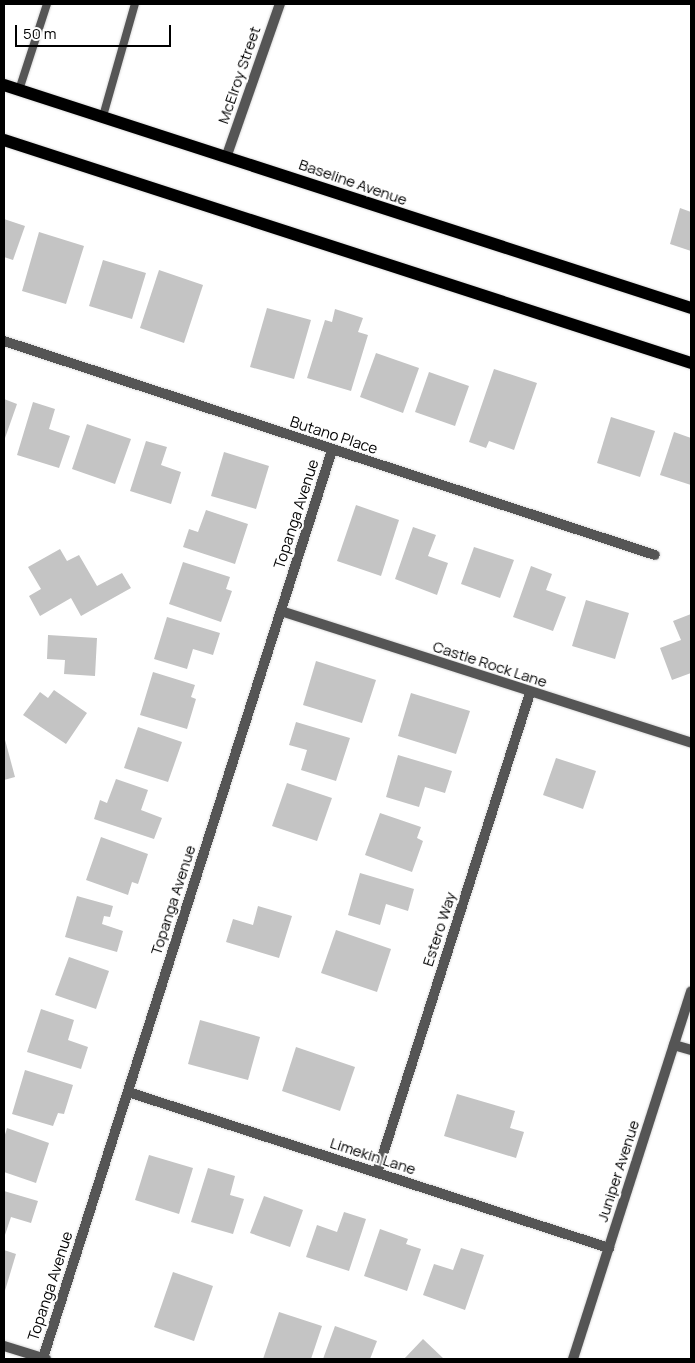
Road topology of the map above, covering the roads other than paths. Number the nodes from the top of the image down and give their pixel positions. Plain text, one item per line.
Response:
1 (47, 4) edge
2 (135, 4) edge
3 (280, 4) edge
4 (4, 85) edge
5 (19, 90) junction
6 (103, 116) junction
7 (4, 140) edge
8 (227, 155) junction
9 (691, 308) edge
10 (4, 341) edge
11 (691, 363) edge
12 (332, 450) junction
13 (655, 555) dead end
14 (281, 611) junction
15 (530, 694) junction
16 (691, 743) edge
17 (691, 992) edge
18 (674, 1044) junction
19 (691, 1050) edge
20 (128, 1092) junction
21 (377, 1173) junction
22 (609, 1248) junction
23 (4, 1346) edge
24 (44, 1359) edge
25 (573, 1359) edge

1 - 5 lane
2 - 6 lane
3 - 8 street, McElroy Street
4 - 5 main road, Baseline Avenue
5 - 6 main road, Baseline Avenue
6 - 8 main road, Baseline Avenue
7 - 11 main road
8 - 9 main road, Baseline Avenue
10 - 12 street, Butano Place
12 - 13 street, Butano Place
12 - 14 street, Topanga Avenue
14 - 15 street, Castle Rock Lane
14 - 20 street, Topanga Avenue
15 - 16 street, Castle Rock Lane
15 - 21 street, Estero Way
17 - 18 street, Juniper Avenue
18 - 19 street
18 - 22 street, Juniper Avenue
20 - 21 street, Limekin Lane
20 - 24 street, Topanga Avenue
21 - 22 street, Limekin Lane
22 - 25 street, Juniper Avenue
23 - 24 street

